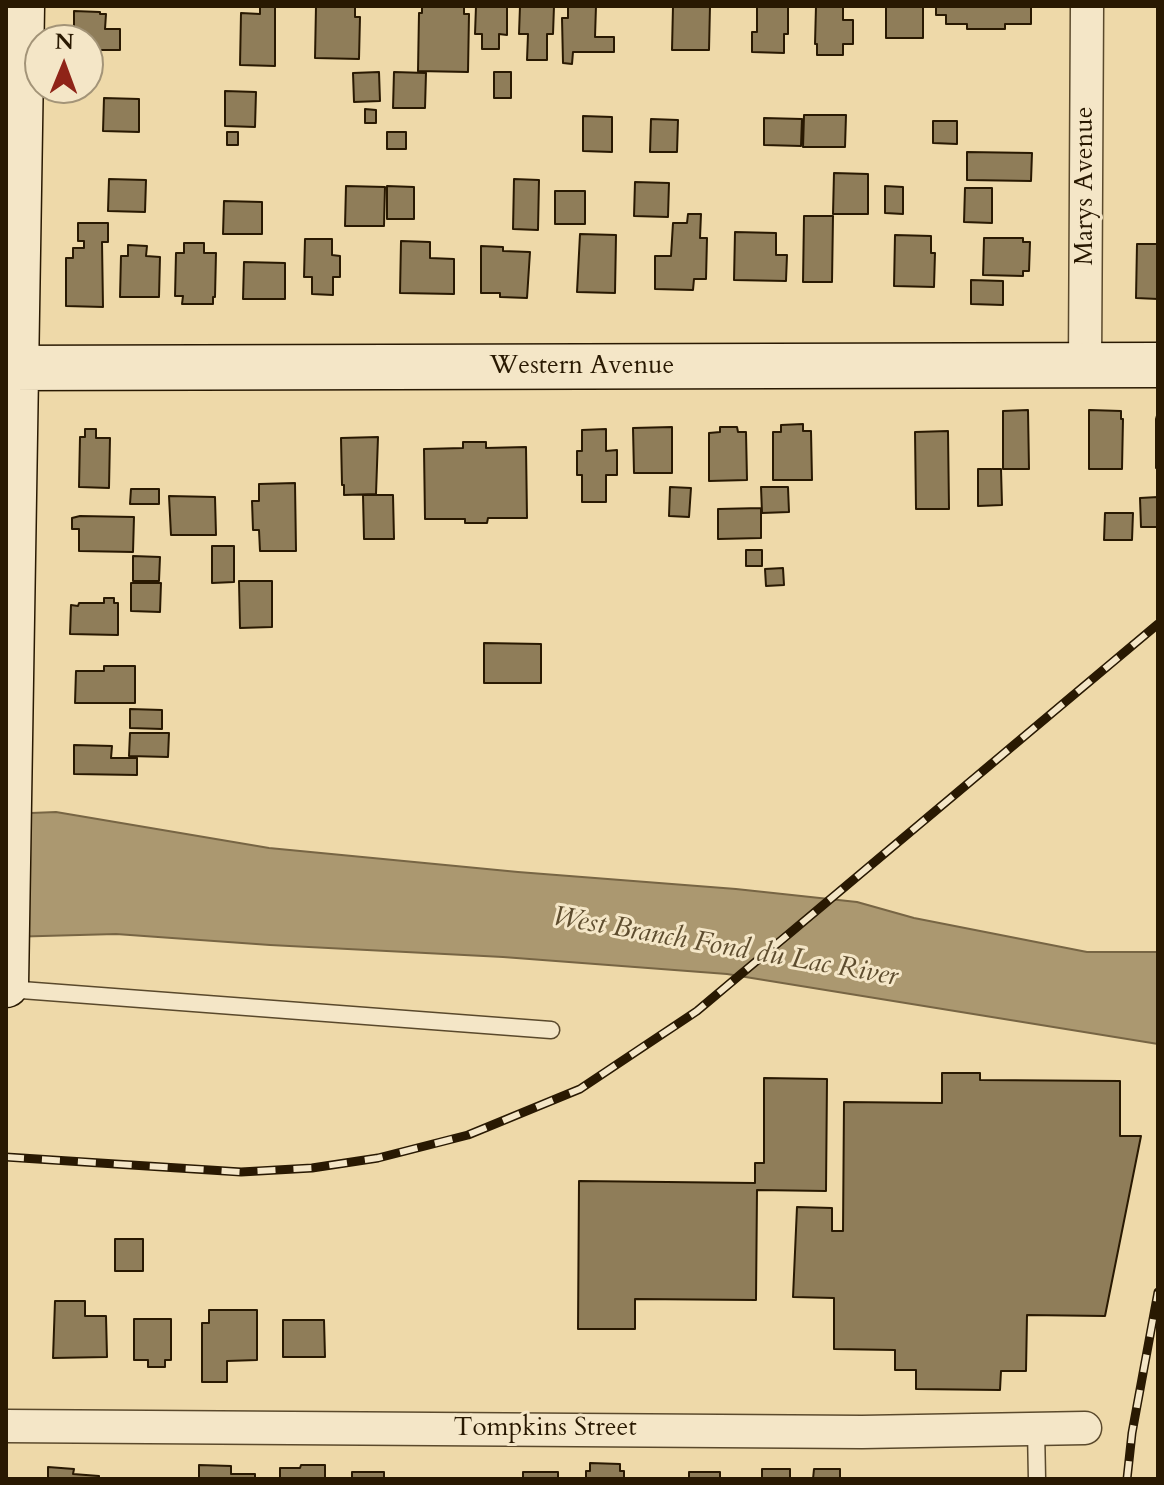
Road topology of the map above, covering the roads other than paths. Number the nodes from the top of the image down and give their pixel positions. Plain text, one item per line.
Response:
1 (22, 6) edge
2 (1087, 6) edge
3 (1158, 365) edge
4 (1085, 366) junction
5 (12, 368) edge
6 (6, 975) edge
7 (551, 1030) dead end
8 (6, 1426) edge
9 (1085, 1428) dead end
10 (1036, 1429) junction
11 (1037, 1479) edge

1 - 5 street
2 - 4 street, Marys Avenue
3 - 4 street, Western Avenue
4 - 5 street, Western Avenue
5 - 6 street
6 - 7 lane
8 - 10 street, Tompkins Street
9 - 10 street, Tompkins Street
10 - 11 lane

